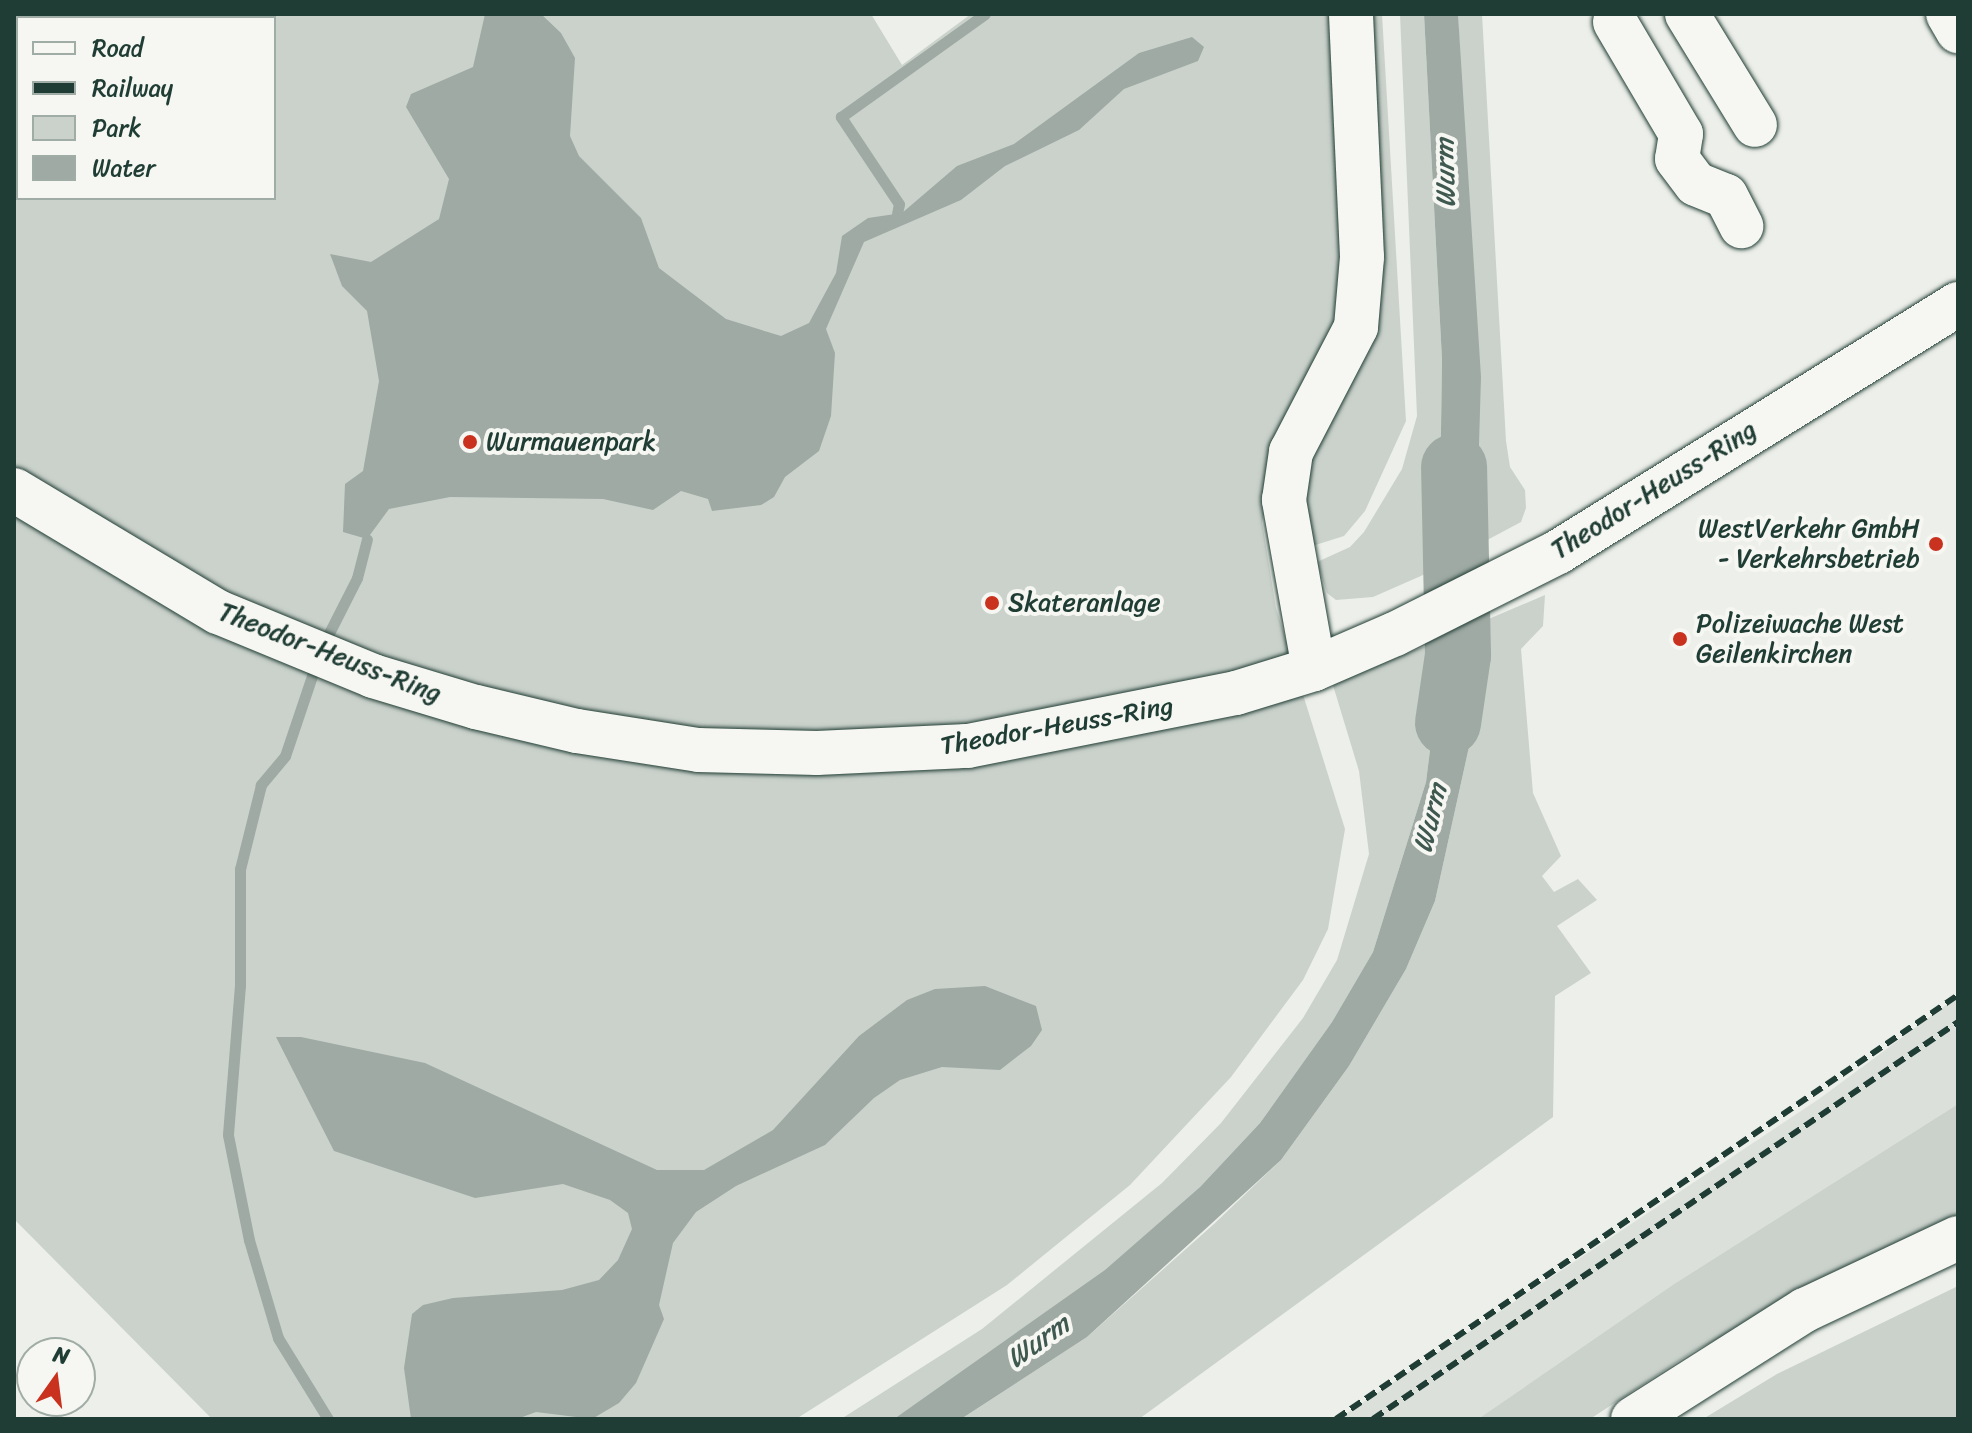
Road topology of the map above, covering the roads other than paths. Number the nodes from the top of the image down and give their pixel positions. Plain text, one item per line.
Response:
1 (1351, 14) edge
2 (1687, 14) edge
3 (1948, 14) edge
4 (1615, 22) dead end
5 (1958, 31) edge
6 (1755, 125) dead end
7 (1741, 226) dead end
8 (1958, 304) edge
9 (14, 490) edge
10 (1314, 669) junction
11 (1958, 1238) edge
12 (1633, 1419) edge

1 - 10 main road
2 - 6 main road
3 - 5 main road
4 - 7 main road
8 - 10 main road, Theodor-Heuss-Ring
9 - 10 main road, Theodor-Heuss-Ring
11 - 12 main road

